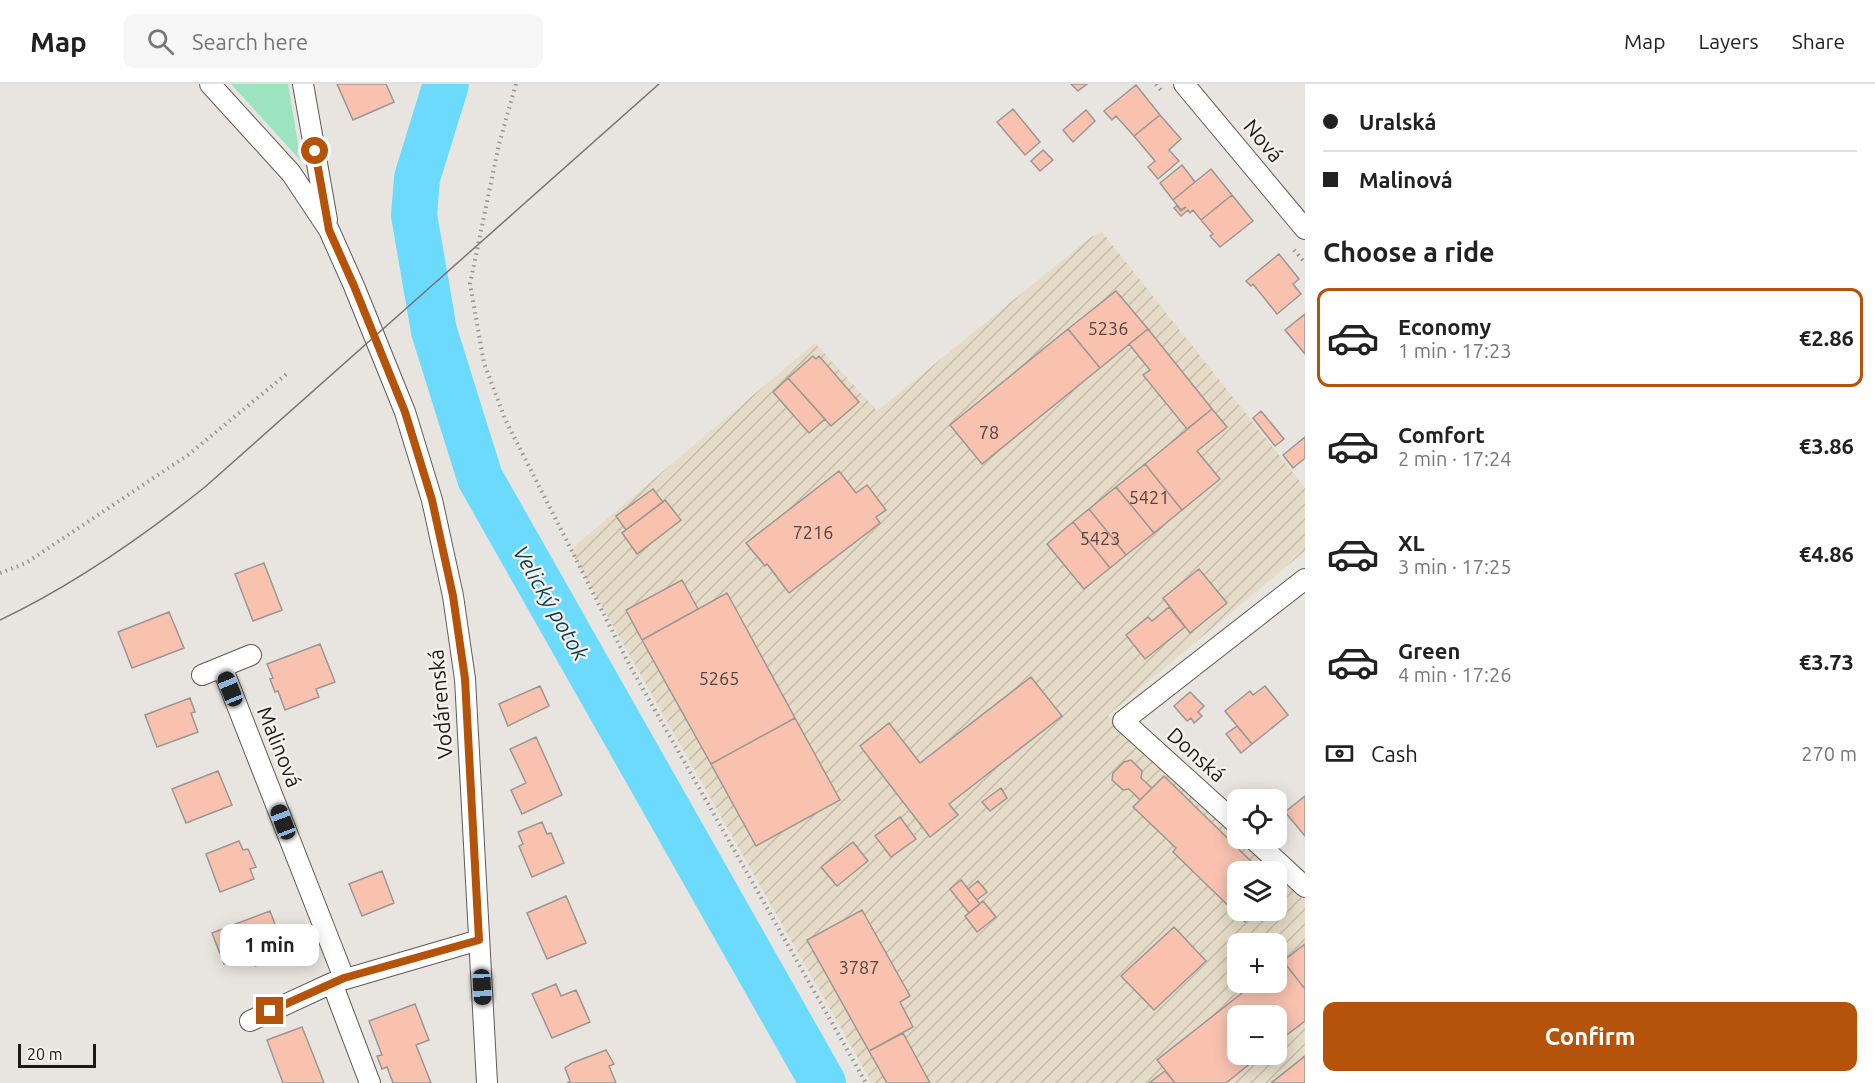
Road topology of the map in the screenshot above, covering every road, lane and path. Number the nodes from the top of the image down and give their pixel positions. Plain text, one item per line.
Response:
1 (210, 84) edge
2 (303, 84) edge
3 (516, 84) edge
4 (1184, 84) edge
5 (1305, 229) edge
6 (329, 230) junction
7 (289, 372) dead end
8 (0, 573) edge
9 (1305, 579) edge
10 (250, 655) dead end
11 (222, 667) junction
12 (202, 675) dead end
13 (1227, 815) edge
14 (1264, 849) edge
15 (1305, 887) edge
16 (479, 940) junction
17 (338, 980) junction
18 (250, 1021) dead end
19 (370, 1083) edge
20 (487, 1083) edge
21 (866, 1083) edge

1 - 6 street
2 - 6 street
3 - 21 path
4 - 5 street, Nová
6 - 16 street, Vodárenská
7 - 8 path
9 - 13 street, Donská
10 - 11 street
11 - 12 street
11 - 17 street, Malinová
14 - 15 street
16 - 17 street
16 - 20 street, Vodárenská
17 - 18 street
17 - 19 street, Malinová

